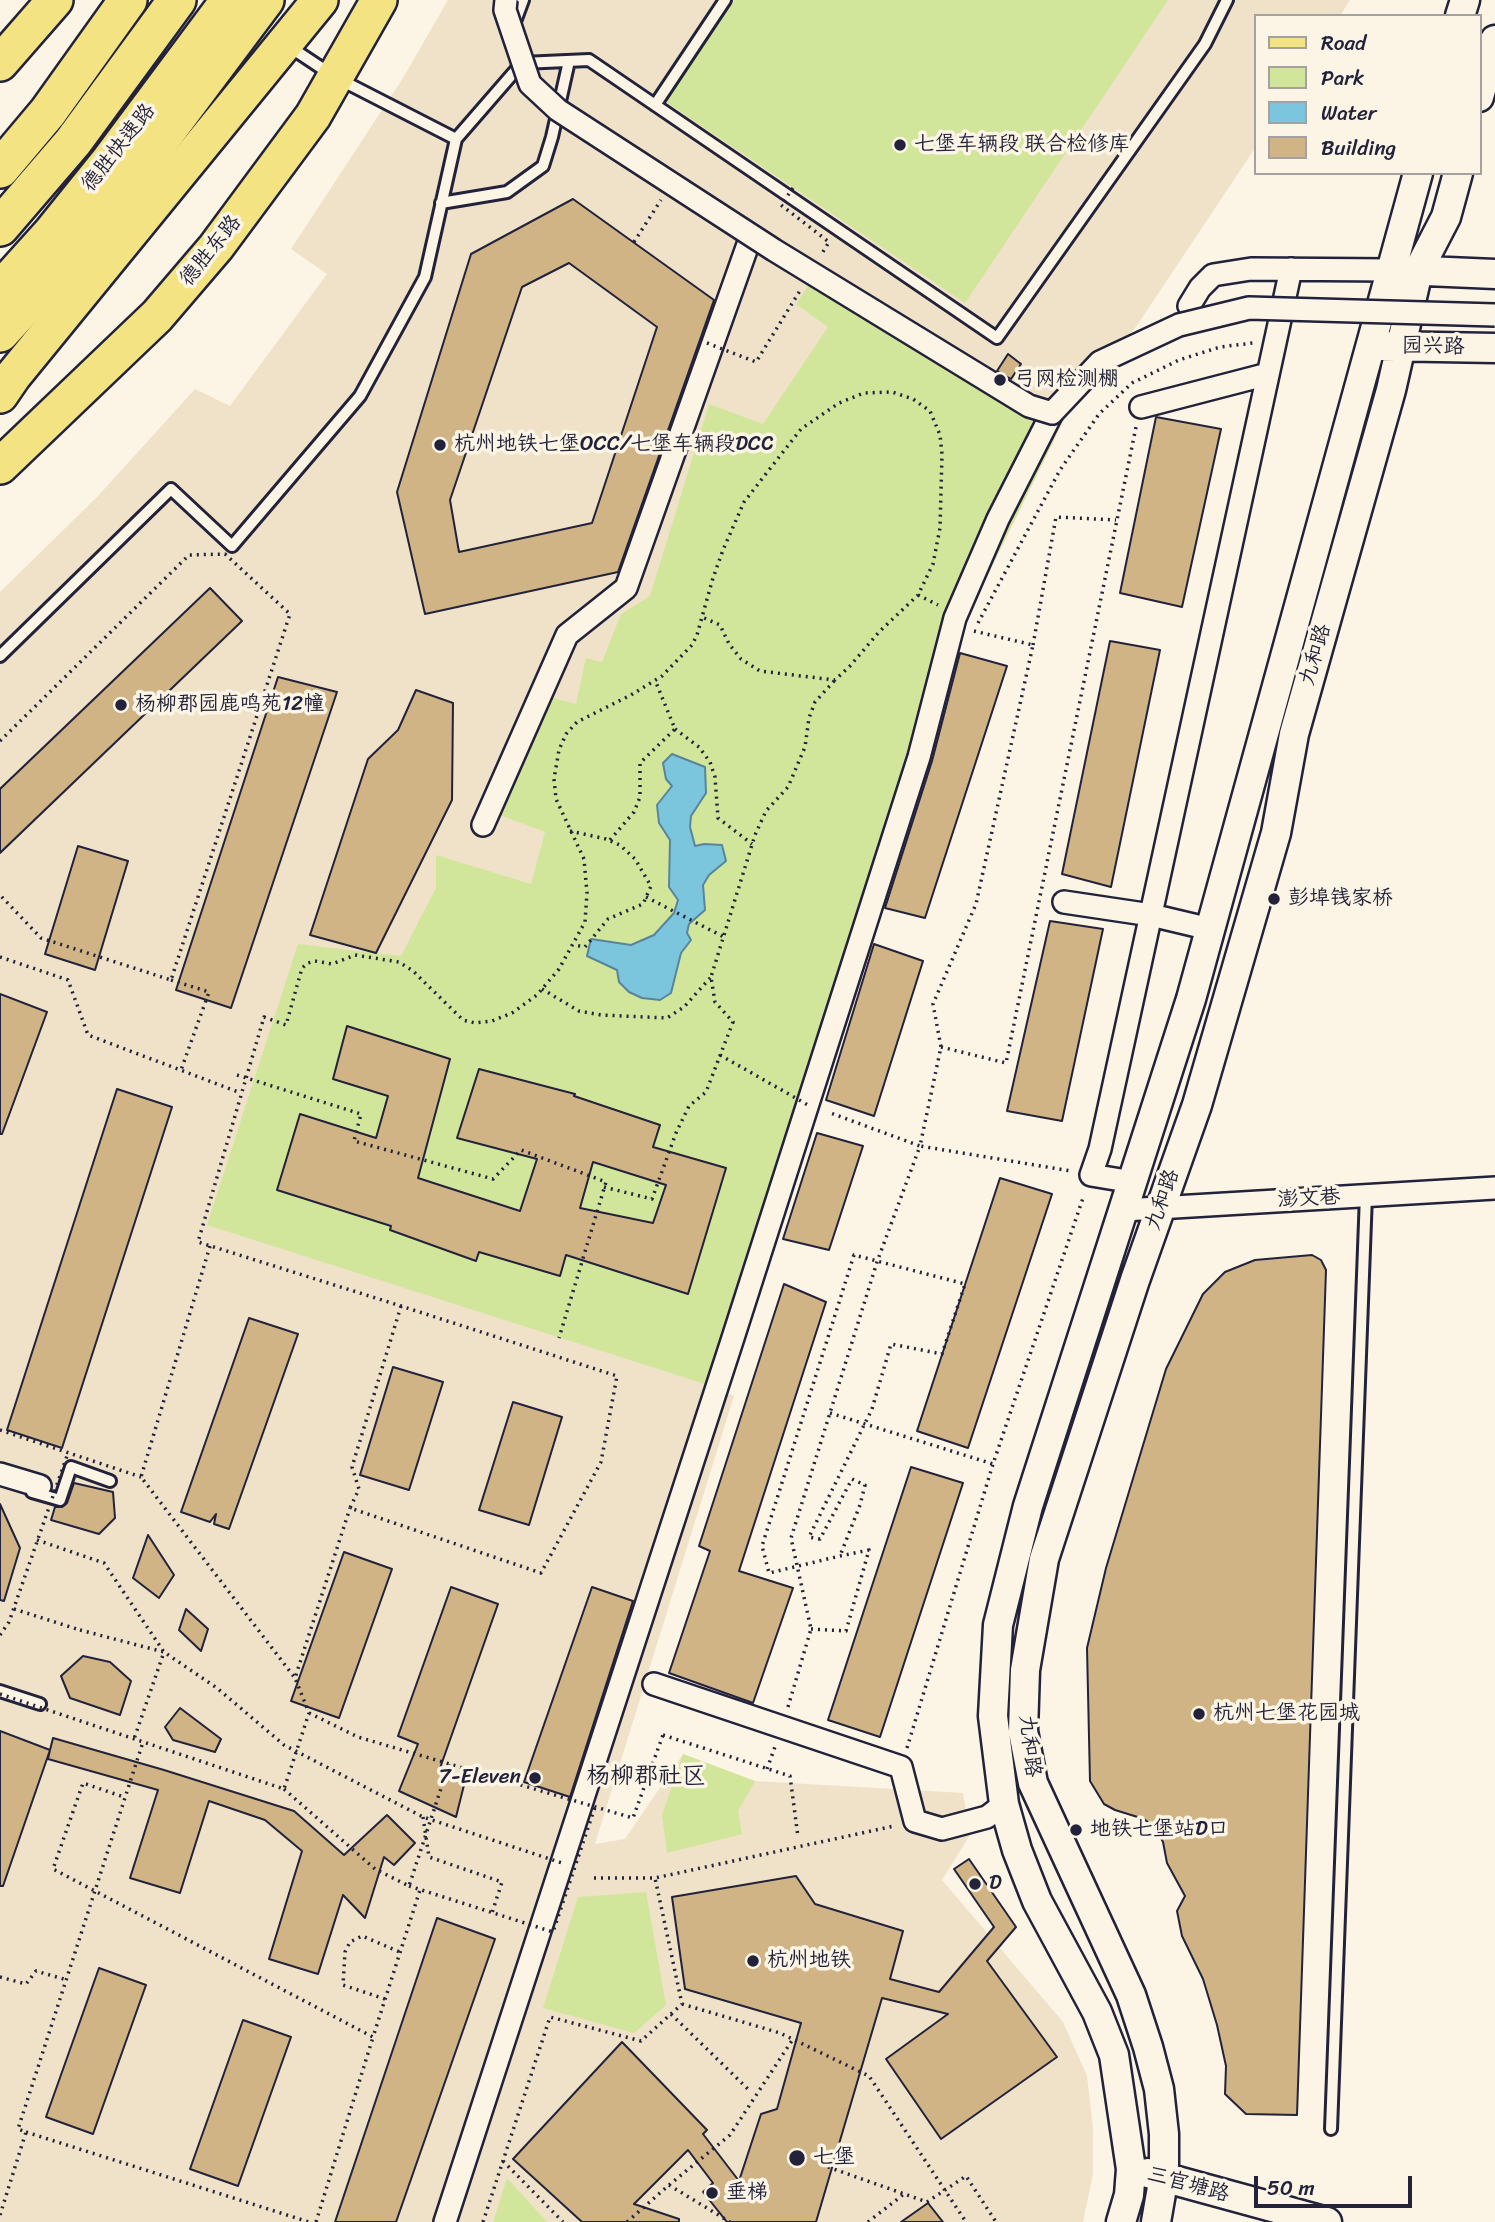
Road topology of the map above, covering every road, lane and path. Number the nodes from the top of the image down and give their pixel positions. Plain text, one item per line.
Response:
1 (55, 0) edge
2 (128, 0) edge
3 (177, 0) edge
4 (230, 0) edge
5 (265, 0) edge
6 (320, 0) edge
7 (379, 0) edge
8 (506, 0) edge
9 (523, 0) edge
10 (725, 0) edge
11 (1227, 0) edge
12 (1495, 40) edge
13 (284, 43) junction
14 (569, 61) junction
15 (0, 63) edge
16 (522, 63) junction
17 (335, 77) junction
18 (1481, 90) edge
19 (655, 105) junction
20 (456, 139) junction
21 (0, 169) edge
22 (1418, 175) edge
23 (1457, 175) edge
24 (671, 184) junction
25 (793, 188) dead end
26 (442, 203) junction
27 (0, 227) edge
28 (751, 236) junction
29 (634, 242) dead end
30 (816, 264) dead end
31 (1291, 270) junction
32 (1405, 270) junction
33 (1495, 274) edge
34 (803, 285) dead end
35 (0, 290) edge
36 (1189, 306) dead end
37 (1495, 315) edge
38 (0, 333) edge
39 (1276, 340) junction
40 (708, 343) dead end
41 (1372, 346) junction
42 (1401, 346) junction
43 (1495, 348) edge
44 (1268, 374) junction
45 (0, 395) edge
46 (1141, 407) joint
47 (1052, 413) junction
48 (0, 466) edge
49 (1117, 520) junction
50 (702, 617) junction
51 (1033, 645) junction
52 (0, 656) edge
53 (655, 680) junction
54 (835, 680) junction
55 (675, 729) junction
56 (0, 741) edge
57 (482, 825) dead end
58 (570, 831) junction
59 (610, 841) junction
60 (753, 844) junction
61 (0, 895) edge
62 (646, 897) junction
63 (1064, 902) dead end
64 (1151, 915) junction
65 (1210, 929) junction
66 (724, 937) junction
67 (574, 945) junction
68 (0, 957) edge
69 (711, 978) junction
70 (171, 979) junction
71 (542, 989) junction
72 (941, 1047) junction
73 (720, 1055) junction
74 (181, 1070) junction
75 (237, 1075) dead end
76 (246, 1078) junction
77 (242, 1093) junction
78 (808, 1105) junction
79 (920, 1146) junction
80 (1091, 1175) junction
81 (1133, 1182) junction
82 (604, 1187) junction
83 (1495, 1188) edge
84 (1366, 1195) junction
85 (1161, 1208) junction
86 (1124, 1210) junction
87 (211, 1245) junction
88 (401, 1306) junction
89 (559, 1338) dead end
90 (830, 1413) junction
91 (865, 1424) junction
92 (0, 1430) edge
93 (68, 1453) junction
94 (993, 1464) junction
95 (0, 1474) edge
96 (141, 1477) junction
97 (110, 1481) dead end
98 (0, 1483) edge
99 (40, 1486) dead end
100 (350, 1508) junction
101 (37, 1540) junction
102 (840, 1556) junction
103 (14, 1608) junction
104 (811, 1629) junction
105 (0, 1635) edge
106 (164, 1652) junction
107 (295, 1678) junction
108 (654, 1684) dead end
109 (0, 1692) edge
110 (40, 1704) dead end
111 (309, 1713) junction
112 (782, 1727) junction
113 (134, 1739) junction
114 (143, 1742) junction
115 (449, 1764) junction
116 (901, 1767) junction
117 (284, 1789) junction
118 (121, 1796) dead end
119 (1004, 1804) junction
120 (588, 1805) junction
121 (423, 1817) junction
122 (915, 1821) junction
123 (798, 1837) dead end
124 (562, 1863) junction
125 (594, 1878) dead end
126 (655, 1878) junction
127 (409, 1886) junction
128 (420, 1890) junction
129 (95, 1891) junction
130 (492, 1913) junction
131 (541, 1928) junction
132 (400, 1952) junction
133 (0, 1977) edge
134 (66, 1980) junction
135 (385, 1999) junction
136 (681, 2004) junction
137 (671, 2014) junction
138 (373, 2036) junction
139 (793, 2039) junction
140 (751, 2092) dead end
141 (1331, 2129) dead end
142 (26, 2132) junction
143 (503, 2161) junction
144 (828, 2167) dead end
145 (1131, 2169) junction
146 (1164, 2176) junction
147 (669, 2185) junction
148 (944, 2191) junction
149 (904, 2194) junction
150 (0, 2215) edge
151 (1122, 2218) edge
152 (309, 2222) edge
153 (316, 2222) edge
154 (445, 2222) edge
155 (483, 2222) edge
156 (562, 2222) edge
157 (627, 2222) edge
158 (730, 2222) edge
159 (869, 2222) edge
160 (966, 2222) edge
161 (996, 2222) edge
162 (1158, 2222) edge
163 (1327, 2222) edge

1 - 15 main road
2 - 21 highway
3 - 27 highway, 德胜快速路
4 - 35 highway, 德胜快速路
5 - 38 highway
6 - 13 main road
7 - 17 main road, 德胜东路
8 - 24 street, bridge
9 - 16 lane
10 - 19 lane
11 - 19 lane
12 - 18 street
13 - 17 lane
13 - 45 main road
14 - 16 lane
14 - 19 lane
14 - 26 lane
16 - 20 lane
17 - 20 lane
17 - 48 main road, 德胜东路
20 - 26 lane
22 - 32 street, 九和路
23 - 32 street, 九和路
24 - 28 street, bridge
24 - 29 path
25 - 30 path, bridge
26 - 52 lane
28 - 47 street, bridge
28 - 57 street
31 - 32 street
31 - 36 street
31 - 39 street
32 - 33 street
32 - 41 street, 九和路
32 - 42 street, 九和路
34 - 40 path, bridge
37 - 47 street, bridge
39 - 44 street
39 - 51 path
41 - 42 street, 园兴路
41 - 65 street, 九和路
42 - 43 street, 园兴路
42 - 85 street, 九和路
44 - 46 street
44 - 64 street
46 - 49 path
47 - 78 street
49 - 51 path
49 - 72 path
50 - 53 path, bridge
50 - 54 path, bridge
50 - 54 path, bridge
51 - 72 path
53 - 55 path, bridge
53 - 58 path, bridge
54 - 60 path
55 - 59 path, bridge
55 - 60 path
56 - 70 path, bridge
58 - 59 path
58 - 67 path, bridge
59 - 62 path
60 - 66 path
61 - 70 path, bridge
62 - 66 path
62 - 67 path
63 - 64 street
64 - 65 street
64 - 80 street
65 - 81 street, 九和路
66 - 69 path
67 - 71 path, bridge
68 - 74 path, bridge
69 - 71 path
69 - 73 path
70 - 74 path
71 - 76 path, bridge
72 - 79 path
73 - 78 path, bridge
73 - 82 path
74 - 77 path, bridge
75 - 76 path, bridge
76 - 77 path, bridge
76 - 82 path
77 - 87 path, bridge
78 - 79 path
78 - 120 street
79 - 80 path
79 - 90 path
80 - 81 street
80 - 94 path
81 - 86 street, 九和路
82 - 89 path
83 - 84 street, 澎文巷
84 - 85 street, 澎文巷
84 - 141 lane
85 - 86 street, 澎文巷
85 - 146 street, 九和路
86 - 119 street, 九和路
87 - 88 path, bridge
87 - 96 path, bridge
88 - 100 path, bridge
88 - 100 path, bridge
90 - 91 path
90 - 104 path
91 - 94 path
91 - 102 path, bridge
91 - 102 path, bridge
92 - 93 path, bridge
93 - 96 path, bridge
93 - 101 path, bridge
94 - 116 path
95 - 99 street
96 - 107 path, bridge
97 - 98 lane
100 - 107 path, bridge
101 - 103 path, bridge
101 - 106 path, bridge
102 - 104 path, bridge
103 - 105 path, bridge
103 - 106 path, bridge
104 - 112 path
106 - 113 path
106 - 121 path, bridge
107 - 111 path, bridge
108 - 112 street
109 - 110 lane
109 - 113 path, bridge
111 - 115 path, bridge
111 - 117 path, bridge
112 - 116 street
113 - 114 path, bridge
114 - 117 path, bridge
114 - 129 path, bridge
115 - 120 path, bridge
115 - 127 path, bridge
116 - 122 street
117 - 127 path, bridge
118 - 129 path
119 - 122 street
119 - 145 street, 九和路
120 - 123 path, bridge
120 - 124 street
120 - 131 path, bridge
121 - 124 path, bridge
121 - 130 path, bridge
122 - 126 path
124 - 131 street
125 - 126 path
126 - 136 path
127 - 128 path, bridge
128 - 130 path, bridge
128 - 132 path
129 - 134 path, bridge
129 - 138 path
130 - 131 path, bridge
131 - 154 street
132 - 135 path
132 - 135 path
133 - 134 path
134 - 142 path, bridge
135 - 138 path
136 - 137 path
136 - 139 path
137 - 140 path
137 - 143 path
138 - 153 path
139 - 147 path
139 - 148 path
142 - 150 path, bridge
142 - 152 path
143 - 155 path
143 - 156 path
144 - 149 path
145 - 146 street, 三官塘路
145 - 151 street, 九和路
146 - 162 street, 九和路
146 - 163 street, 三官塘路
147 - 157 path
147 - 158 path
148 - 149 path
148 - 160 path
148 - 161 path
149 - 159 path
151 - 162 street, 三官塘路

